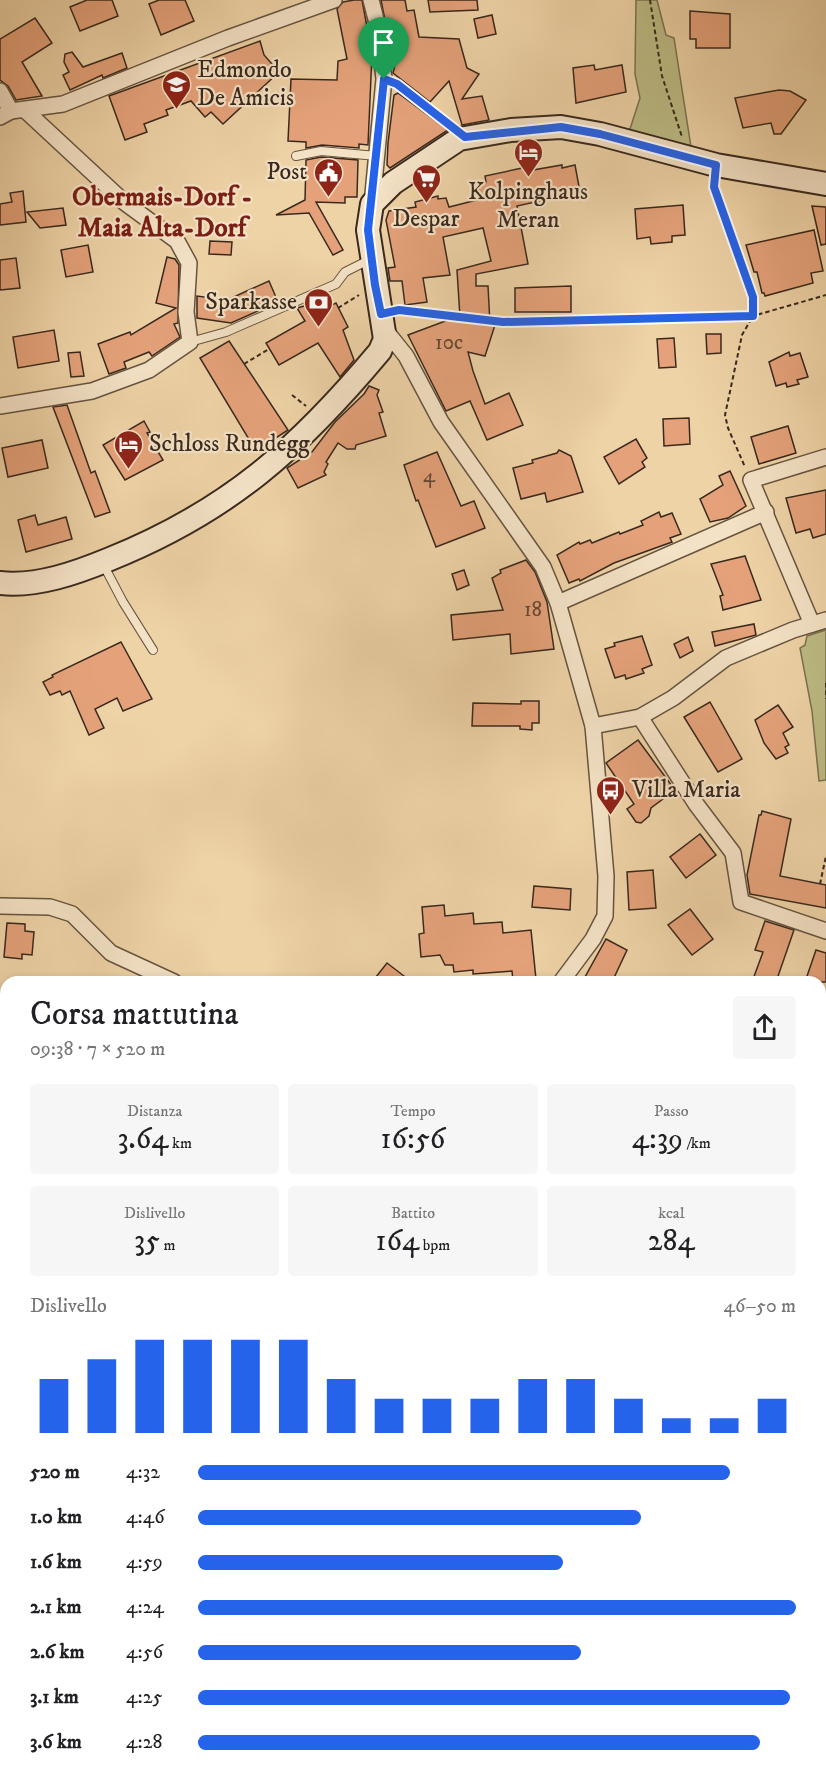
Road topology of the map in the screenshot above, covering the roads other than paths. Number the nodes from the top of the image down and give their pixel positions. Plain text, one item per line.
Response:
1 (334, 0) edge
2 (371, 0) edge
3 (384, 79) junction
4 (0, 91) edge
5 (13, 113) edge
6 (465, 137) junction
7 (296, 156) dead end
8 (377, 156) junction
9 (826, 184) edge
10 (372, 204) junction
11 (371, 259) junction
12 (383, 322) junction
13 (190, 342) junction
14 (0, 406) edge
15 (826, 457) edge
16 (766, 512) junction
17 (103, 562) junction
18 (0, 583) edge
19 (558, 603) junction
20 (819, 622) edge
21 (153, 650) dead end
22 (640, 717) junction
23 (593, 726) junction
24 (0, 906) edge
25 (826, 931) edge
26 (161, 976) edge
27 (565, 976) edge

1 - 5 street
2 - 3 street
3 - 6 lane
3 - 8 street
4 - 5 street
5 - 13 street
6 - 9 street
6 - 10 street
7 - 8 lane
8 - 10 street
10 - 11 street
11 - 12 street
11 - 13 lane
12 - 17 street
12 - 19 street
13 - 14 street
15 - 16 street
16 - 19 street
16 - 20 street
17 - 18 street
17 - 21 lane
19 - 23 street
20 - 22 street
22 - 23 street
22 - 25 street
23 - 27 street
24 - 26 street

